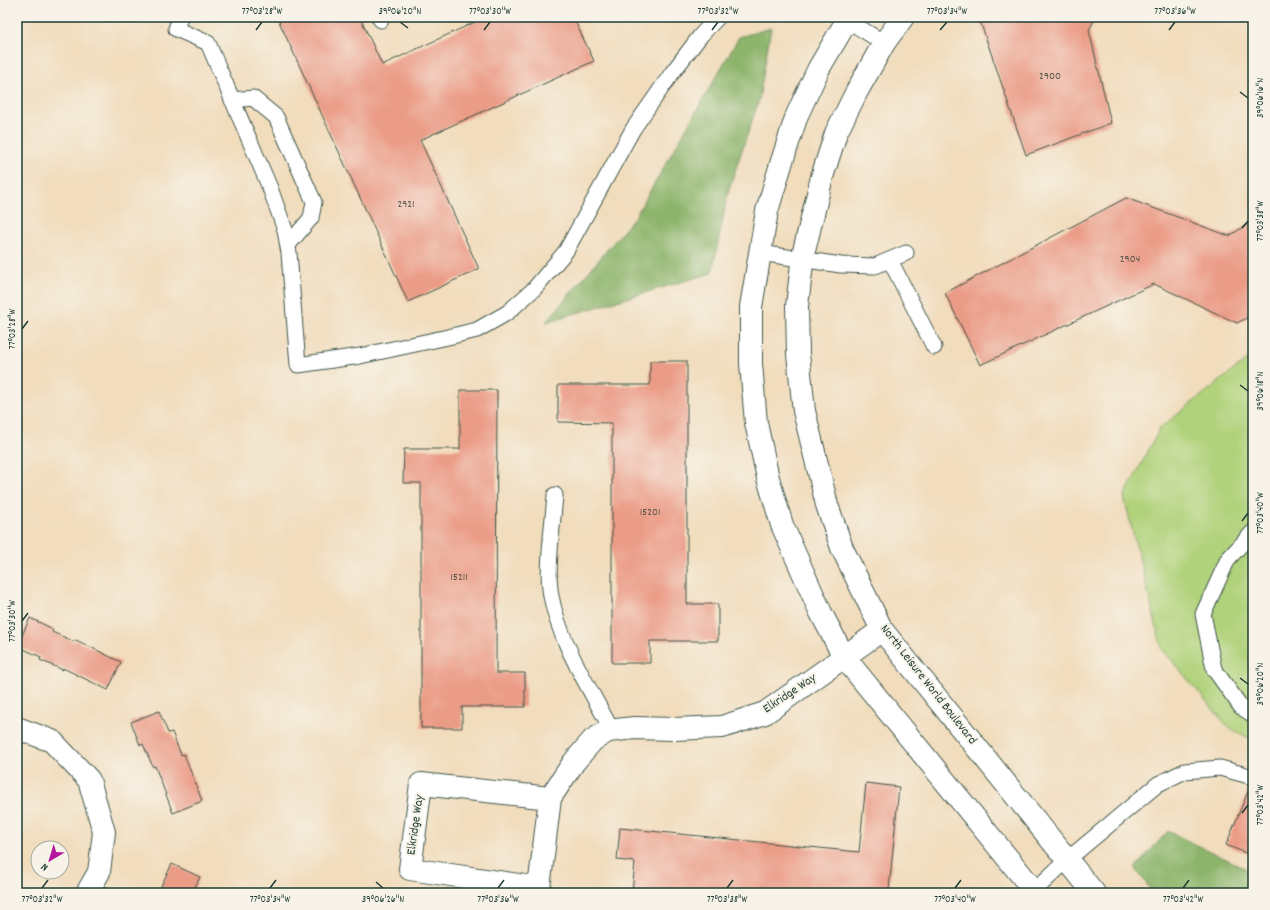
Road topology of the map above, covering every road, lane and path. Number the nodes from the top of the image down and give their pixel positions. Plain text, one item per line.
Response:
1 (180, 17) edge
2 (718, 17) edge
3 (903, 17) edge
4 (846, 18) edge
5 (884, 43) junction
6 (232, 100) junction
7 (288, 245) junction
8 (760, 253) junction
9 (906, 253) dead end
10 (890, 260) junction
11 (802, 261) junction
12 (934, 347) dead end
13 (555, 495) dead end
14 (1253, 532) edge
15 (882, 630) junction
16 (844, 657) junction
17 (1253, 715) edge
18 (17, 728) edge
19 (612, 731) junction
20 (1253, 777) edge
21 (550, 798) junction
22 (1067, 860) junction
23 (1034, 892) edge
24 (87, 893) edge
25 (1094, 893) edge

1 - 6 lane
2 - 7 lane
3 - 5 street, North Leisure World Boulevard
4 - 5 lane
4 - 8 street
5 - 11 street, North Leisure World Boulevard
6 - 7 lane
6 - 7 lane
8 - 11 lane
8 - 16 street
9 - 10 lane
10 - 11 lane
10 - 12 lane
11 - 15 street, North Leisure World Boulevard
13 - 19 lane
14 - 17 lane
15 - 16 street, Elkridge Way
15 - 22 street, North Leisure World Boulevard
16 - 19 street, Elkridge Way
16 - 23 street
18 - 24 street
19 - 21 street, Elkridge Way
20 - 22 lane
21 - 21 street, Elkridge Way
22 - 23 lane
22 - 25 street, North Leisure World Boulevard

